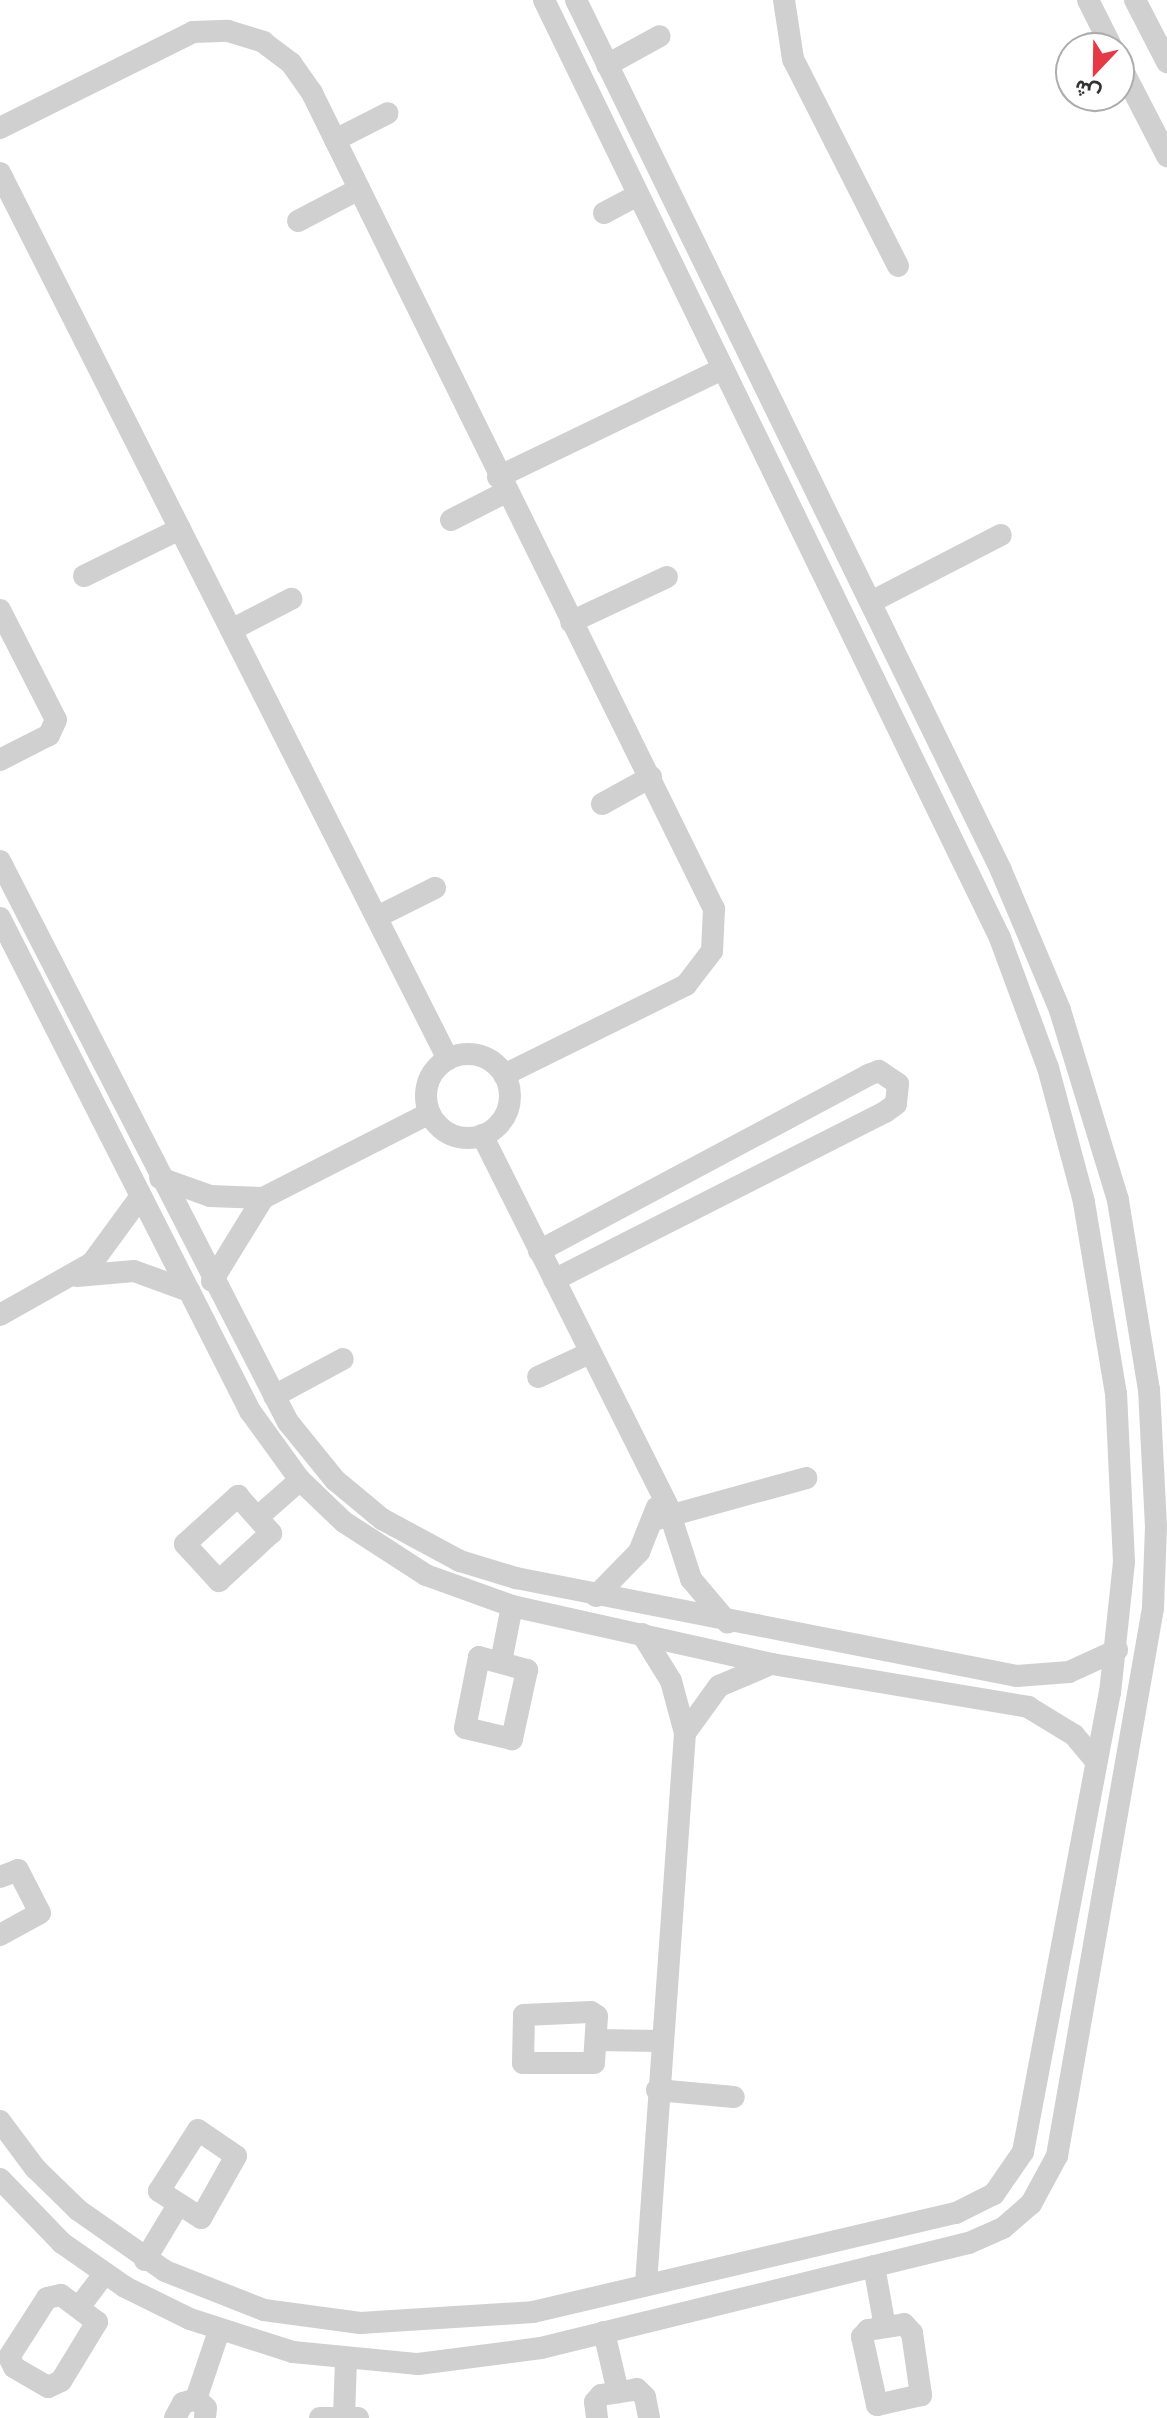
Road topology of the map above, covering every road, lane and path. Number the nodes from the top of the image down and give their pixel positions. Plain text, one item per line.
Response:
1 (544, 0) edge
2 (576, 0) edge
3 (784, 0) edge
4 (1088, 0) edge
5 (1135, 0) edge
6 (1104, 32) edge
7 (660, 36) dead end
8 (1167, 62) edge
9 (607, 65) junction
10 (1135, 94) edge
11 (388, 113) dead end
12 (0, 128) edge
13 (335, 140) junction
14 (1167, 156) edge
15 (0, 173) edge
16 (359, 189) junction
17 (638, 195) junction
18 (604, 213) dead end
19 (298, 221) dead end
20 (898, 266) dead end
21 (722, 369) junction
22 (502, 484) junction
23 (451, 520) dead end
24 (180, 529) junction
25 (1001, 535) dead end
26 (84, 576) dead end
27 (667, 577) dead end
28 (291, 599) dead end
29 (871, 602) junction
30 (0, 610) edge
31 (571, 622) junction
32 (231, 630) junction
33 (900, 662) junction
34 (872, 676) junction
35 (0, 760) edge
36 (651, 777) junction
37 (602, 804) dead end
38 (0, 861) edge
39 (435, 888) dead end
40 (377, 917) junction
41 (0, 918) edge
42 (448, 1059) junction
43 (504, 1075) junction
44 (127, 1110) junction
45 (430, 1113) junction
46 (103, 1122) junction
47 (482, 1135) junction
48 (160, 1178) junction
49 (141, 1196) junction
50 (263, 1198) junction
51 (539, 1251) junction
52 (76, 1276) junction
53 (554, 1280) junction
54 (212, 1281) junction
55 (189, 1291) junction
56 (0, 1315) edge
57 (590, 1353) junction
58 (343, 1359) dead end
59 (538, 1377) dead end
60 (274, 1396) junction
61 (806, 1478) dead end
62 (300, 1480) junction
63 (258, 1517) dead end
64 (663, 1518) junction
65 (596, 1596) junction
66 (512, 1606) junction
67 (728, 1623) junction
68 (642, 1634) junction
69 (1117, 1650) junction
70 (501, 1662) dead end
71 (772, 1664) junction
72 (1017, 1676) junction
73 (1011, 1702) junction
74 (685, 1733) junction
75 (1097, 1762) junction
76 (0, 1877) edge
77 (0, 1935) edge
78 (596, 2040) dead end
79 (659, 2041) junction
80 (657, 2090) junction
81 (734, 2097) dead end
82 (0, 2121) edge
83 (0, 2179) edge
84 (178, 2205) dead end
85 (145, 2260) junction
86 (874, 2266) junction
87 (105, 2273) junction
88 (646, 2284) junction
89 (80, 2306) dead end
90 (253, 2307) junction
91 (885, 2327) dead end
92 (219, 2331) junction
93 (604, 2332) junction
94 (244, 2339) junction
95 (346, 2361) junction
96 (618, 2392) junction
97 (201, 2408) edge
98 (351, 2417) edge
99 (175, 2418) edge
100 (320, 2418) edge
101 (597, 2418) edge
102 (649, 2418) edge

1 - 17 street
2 - 9 street
3 - 20 street
4 - 6 street
5 - 8 street
7 - 9 street
9 - 29 street
10 - 14 street
11 - 13 street
12 - 13 street
13 - 16 street
15 - 24 street
16 - 19 street
16 - 22 street
17 - 18 street
17 - 21 street
21 - 22 street
21 - 34 street
22 - 23 street
22 - 31 street
24 - 26 street
24 - 32 street
25 - 29 street
27 - 31 street
28 - 32 street
29 - 33 street
30 - 35 street
31 - 36 street
32 - 40 street
33 - 34 street
33 - 86 street
34 - 69 street
36 - 37 street
36 - 43 street
38 - 44 street
39 - 40 street
40 - 42 street
41 - 46 street
42 - 43 street
42 - 45 street
43 - 47 street
44 - 46 street
44 - 48 street
45 - 47 street
45 - 50 street
46 - 49 street
47 - 51 street
48 - 50 street
48 - 54 street
49 - 52 street
49 - 55 street
50 - 54 street
51 - 53 street
51 - 53 street
52 - 55 street
52 - 56 street
53 - 57 street
54 - 60 street
55 - 62 street
57 - 59 street
57 - 64 street
58 - 60 street
60 - 65 street
61 - 64 street
62 - 63 street
62 - 66 street
64 - 65 street
64 - 67 street
65 - 67 street
66 - 68 street
66 - 70 street
67 - 72 street
68 - 71 street
68 - 74 street
69 - 72 street
69 - 75 street
71 - 73 street
71 - 74 street
72 - 73 street
73 - 75 street
74 - 79 street
75 - 88 street
76 - 77 street
78 - 79 street
79 - 80 street
80 - 81 street
80 - 88 street
82 - 85 street
83 - 87 street
84 - 85 street
85 - 90 street
86 - 91 street
86 - 93 street
87 - 89 street
87 - 92 street
88 - 90 street
90 - 94 street
92 - 94 street
92 - 97 street
93 - 95 street
93 - 96 street
94 - 95 street
95 - 98 street
96 - 101 street
96 - 102 street
97 - 99 street
98 - 100 street

